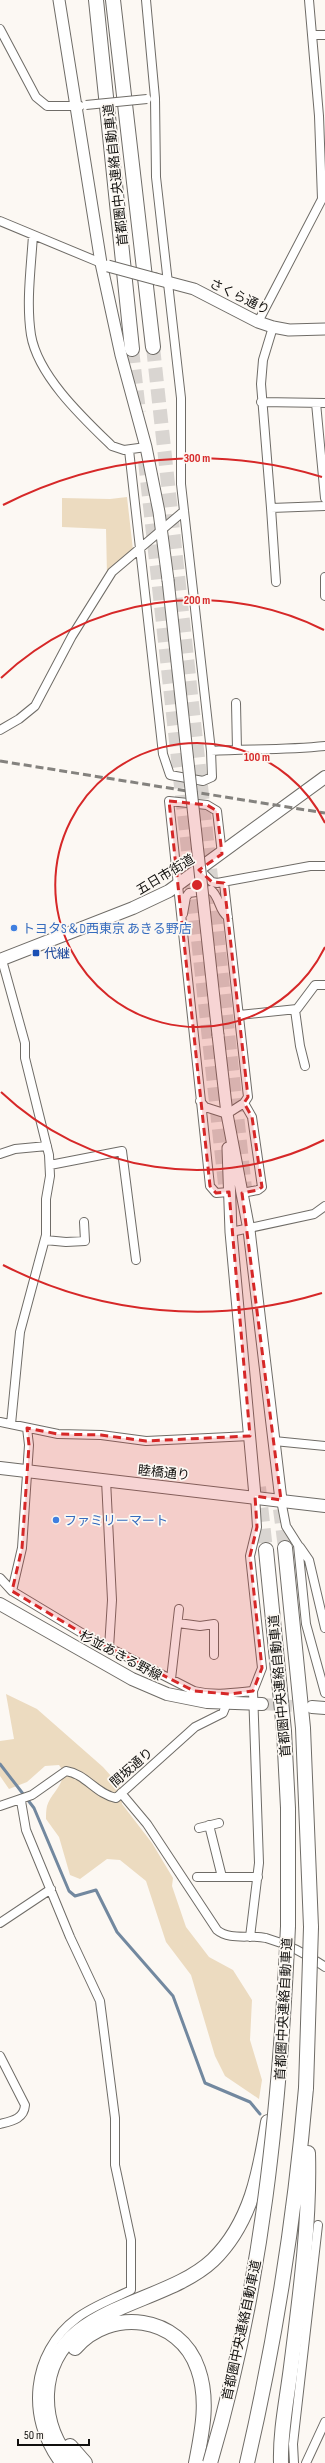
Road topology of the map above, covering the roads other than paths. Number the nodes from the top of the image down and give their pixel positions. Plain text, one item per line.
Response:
1 (59, 0) edge
2 (87, 0) edge
3 (96, 0) edge
4 (146, 0) edge
5 (309, 0) edge
6 (114, 4) edge
7 (0, 29) edge
8 (314, 35) junction
9 (325, 35) edge
10 (151, 98) junction
11 (81, 106) junction
12 (322, 116) edge
13 (109, 117) junction
14 (0, 221) edge
15 (33, 234) junction
16 (105, 264) junction
17 (168, 282) junction
18 (258, 322) junction
19 (273, 327) junction
20 (325, 329) edge
21 (153, 347) tunnel mouth
22 (132, 350) tunnel mouth
23 (261, 402) junction
24 (316, 403) junction
25 (325, 403) edge
26 (146, 447) junction
27 (129, 450) junction
28 (323, 454) edge
29 (325, 498) edge
30 (325, 506) edge
31 (271, 508) junction
32 (184, 511) junction
33 (162, 531) junction
34 (140, 549) junction
35 (325, 577) edge
36 (276, 582) dead end
37 (325, 596) edge
38 (236, 703) dead end
39 (0, 730) edge
40 (325, 746) edge
41 (237, 750) junction
42 (211, 751) junction
43 (323, 781) edge
44 (222, 854) junction
45 (325, 866) edge
46 (200, 869) junction
47 (224, 883) junction
48 (177, 885) junction
49 (228, 917) junction
50 (181, 924) junction
51 (1, 960) edge
52 (325, 985) edge
53 (295, 1010) junction
54 (239, 1015) junction
55 (305, 1066) dead end
56 (200, 1101) junction
57 (244, 1103) junction
58 (227, 1114) junction
59 (47, 1146) junction
60 (0, 1154) edge
61 (50, 1164) junction
62 (229, 1192) junction
63 (242, 1192) junction
64 (325, 1206) edge
65 (84, 1222) dead end
66 (248, 1230) junction
67 (231, 1232) junction
68 (45, 1240) junction
69 (136, 1260) dead end
70 (0, 1422) edge
71 (11, 1424) junction
72 (27, 1428) junction
73 (250, 1436) junction
74 (274, 1441) junction
75 (325, 1446) edge
76 (0, 1468) edge
77 (28, 1472) junction
78 (106, 1480) junction
79 (255, 1496) junction
80 (281, 1500) junction
81 (325, 1506) edge
82 (291, 1547) junction
83 (266, 1550) tunnel mouth
84 (0, 1578) edge
85 (12, 1591) junction
86 (0, 1604) edge
87 (179, 1609) dead end
88 (178, 1623) junction
89 (325, 1628) edge
90 (109, 1648) junction
91 (214, 1655) dead end
92 (171, 1679) junction
93 (253, 1691) junction
94 (325, 1694) edge
95 (227, 1703) junction
96 (257, 1704) junction
97 (320, 1708) edge
98 (121, 1793) junction
99 (21, 1800) junction
100 (0, 1806) edge
101 (219, 1823) dead end
102 (209, 1826) junction
103 (199, 1828) dead end
104 (197, 1877) dead end
105 (222, 1877) junction
106 (258, 1877) junction
107 (51, 1889) junction
108 (0, 1923) edge
109 (250, 1937) junction
110 (325, 1967) edge
111 (0, 2056) edge
112 (279, 2087) junction
113 (306, 2088) junction
114 (0, 2124) edge
115 (318, 2224) dead end
116 (325, 2422) edge
117 (59, 2463) edge
118 (72, 2463) edge
119 (85, 2463) edge
120 (196, 2463) edge
121 (210, 2463) edge
122 (246, 2463) edge
123 (281, 2463) edge
124 (294, 2463) edge
125 (306, 2463) edge

1 - 11 street
2 - 13 highway
3 - 13 highway, 首都圏中央連絡自動車道
4 - 10 street
5 - 8 street
6 - 21 highway, 首都圏中央連絡自動車道
7 - 11 street
8 - 9 street
8 - 12 street
10 - 11 street, bridge
10 - 17 street
11 - 16 street
12 - 18 street
13 - 22 highway, 首都圏中央連絡自動車道
14 - 15 street
15 - 16 street
15 - 27 street
16 - 17 street, さくら通り, bridge
16 - 26 street
17 - 18 street, さくら通り
17 - 32 street
18 - 19 street, さくら通り
19 - 20 street, さくら通り
19 - 23 street
23 - 24 street
23 - 31 street
24 - 25 street
24 - 28 street
26 - 27 street
26 - 33 street
27 - 34 street
28 - 29 street
30 - 31 street
31 - 36 street
32 - 33 street
32 - 42 street
33 - 34 street
33 - 58 street, bridge
34 - 39 street
34 - 42 street
35 - 37 street
38 - 41 street
40 - 41 street
41 - 42 street
43 - 44 main road, 五日市街道
44 - 46 main road, 五日市街道
44 - 48 street
45 - 47 street
46 - 47 street
46 - 48 main road, 五日市街道
47 - 49 street
48 - 50 street
48 - 51 main road, 五日市街道
49 - 50 street
49 - 54 street
50 - 56 street
51 - 59 street
52 - 53 street
53 - 54 street
53 - 55 street
54 - 57 street
56 - 58 street
56 - 62 street
57 - 58 street
57 - 63 street
58 - 62 street
58 - 63 street
59 - 60 street
59 - 61 street
61 - 68 street
61 - 69 street
62 - 67 street
63 - 66 street
64 - 66 street
65 - 68 street
66 - 67 street
66 - 74 street
67 - 73 street
68 - 71 street
70 - 71 street
71 - 72 street
72 - 73 street
72 - 77 street
73 - 79 street
74 - 75 street
74 - 80 street
76 - 77 main road, 睦橋通り
77 - 78 main road, 睦橋通り
77 - 85 street
78 - 79 main road, 睦橋通り
78 - 90 street
79 - 80 main road, 睦橋通り
79 - 93 street
80 - 81 main road, 睦橋通り
80 - 82 street
82 - 89 street
82 - 94 street
82 - 113 highway, 首都圏中央連絡自動車道, bridge
83 - 112 highway, 首都圏中央連絡自動車道, bridge
84 - 85 street
85 - 90 street
86 - 95 main road, 杉並あきる野線
87 - 88 street
88 - 91 street
88 - 92 street
90 - 92 street
92 - 93 street
93 - 96 street
94 - 97 street
95 - 96 main road, 杉並あきる野線
95 - 98 street, 間坂通り
96 - 106 street
98 - 99 street, 間坂通り
98 - 109 street
99 - 100 street, 間坂通り
99 - 107 street
101 - 102 street
102 - 103 street
102 - 105 street
104 - 105 street
105 - 106 street
106 - 109 street
107 - 108 street
107 - 117 street
109 - 110 street
111 - 114 street
112 - 118 highway, bridge
112 - 121 highway, 首都圏中央連絡自動車道, bridge
113 - 122 highway, 首都圏中央連絡自動車道
113 - 123 highway
115 - 124 street
116 - 125 street
119 - 120 highway

